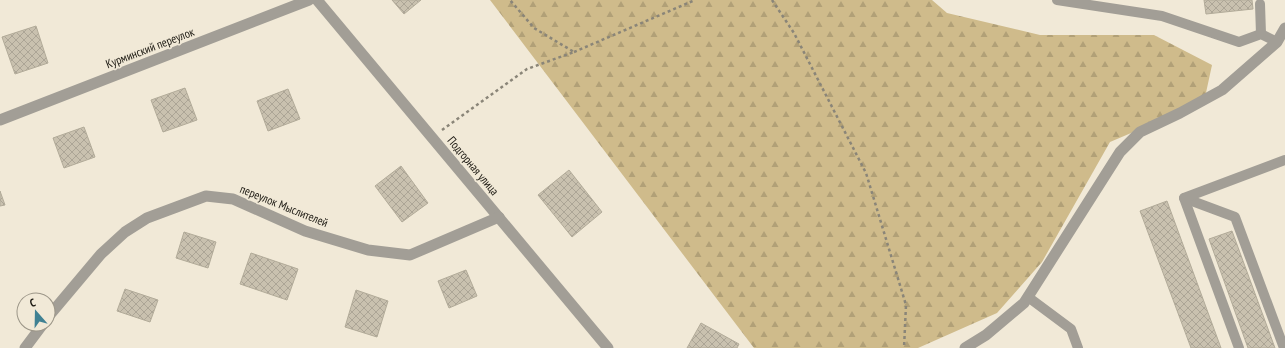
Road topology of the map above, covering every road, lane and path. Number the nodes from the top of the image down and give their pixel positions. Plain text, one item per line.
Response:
1 (309, 0) edge
2 (317, 0) edge
3 (510, 0) edge
4 (695, 0) edge
5 (772, 0) edge
6 (1057, 0) edge
7 (1260, 4) dead end
8 (1261, 34) junction
9 (1282, 36) edge
10 (574, 52) junction
11 (0, 120) edge
12 (422, 125) junction
13 (1285, 160) edge
14 (1184, 198) junction
15 (499, 217) junction
16 (1028, 297) junction
17 (56, 307) edge
18 (37, 332) edge
19 (25, 348) edge
20 (608, 348) edge
21 (904, 348) edge
22 (965, 348) edge
23 (1078, 348) edge
24 (1239, 348) edge
25 (1284, 348) edge

1 - 11 street, Курминский переулок
2 - 12 street, Подгорная улица
3 - 10 path
4 - 10 path
5 - 21 path
6 - 8 lane
7 - 8 lane
8 - 9 lane
9 - 16 street
10 - 12 path
12 - 15 street, Подгорная улица
13 - 14 lane
14 - 24 lane
14 - 25 lane
15 - 17 street, переулок Мыслителей
15 - 20 street, Подгорная улица
16 - 22 street
16 - 23 lane
18 - 19 street

